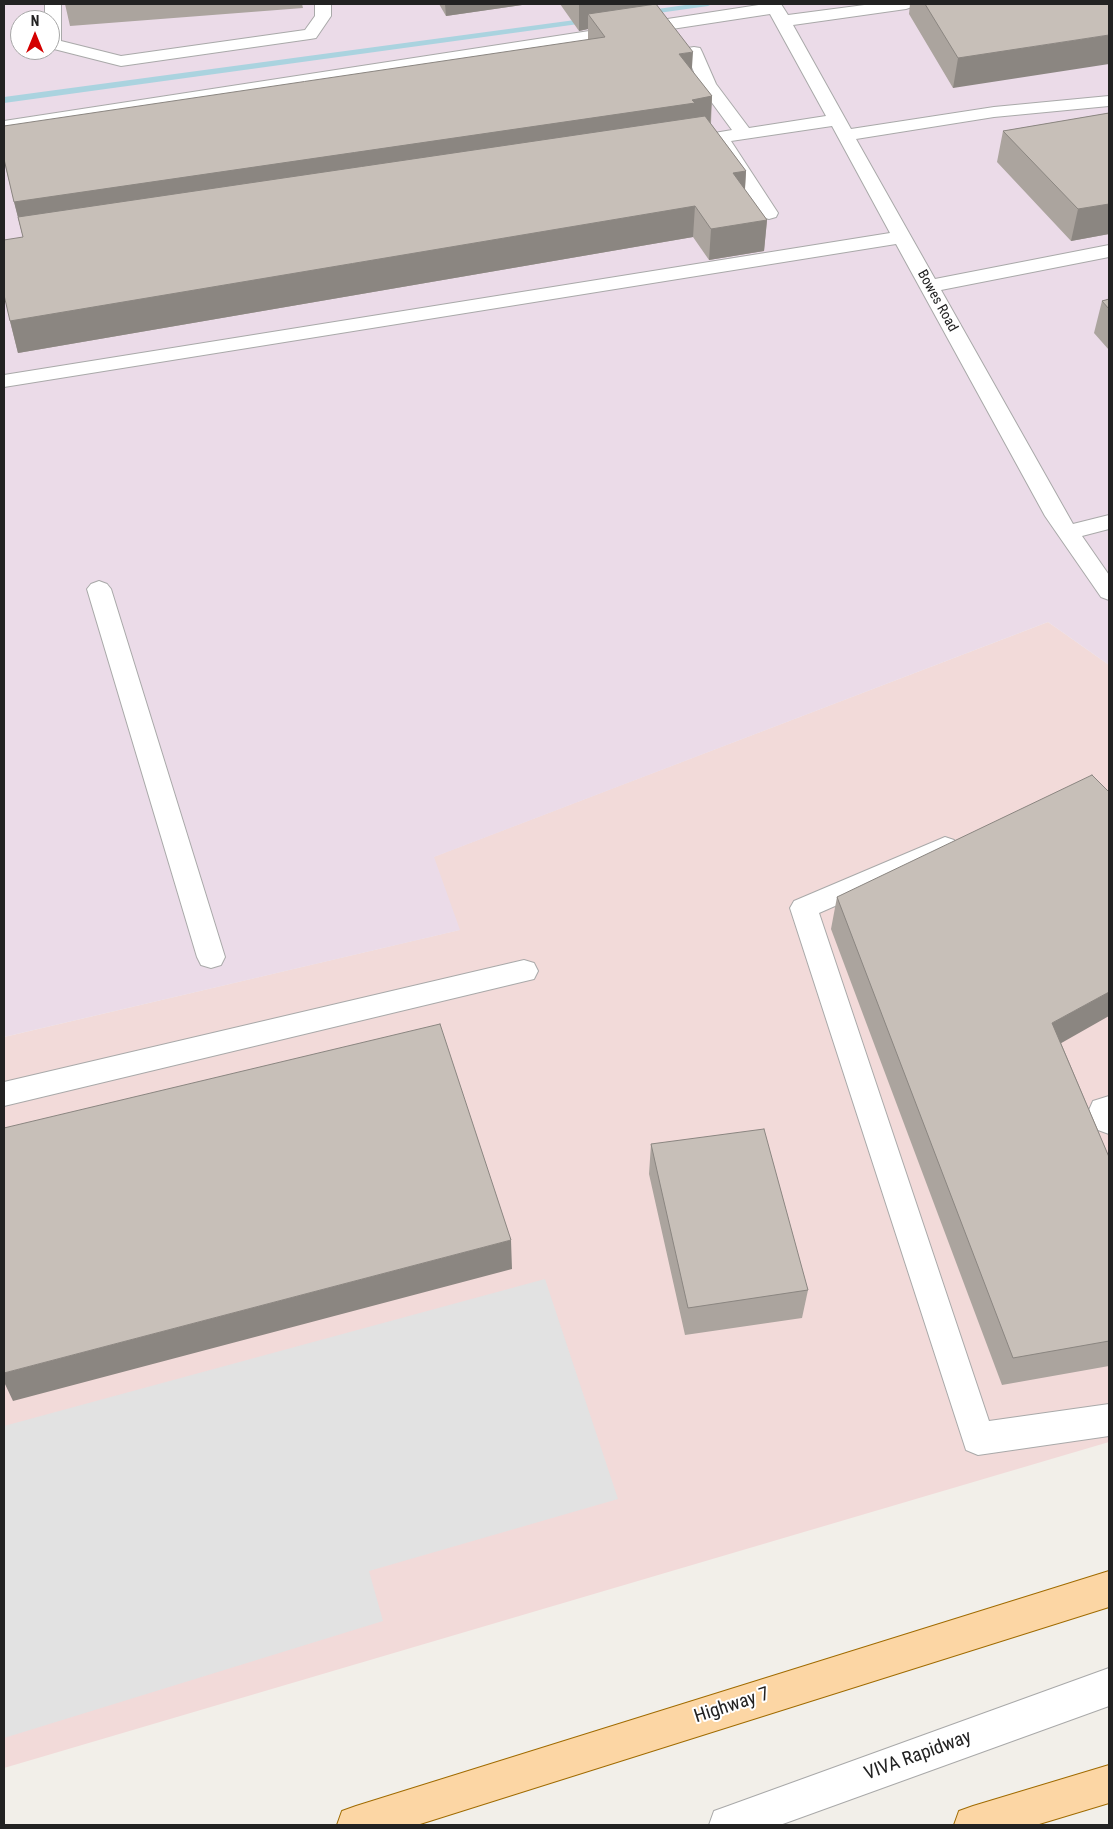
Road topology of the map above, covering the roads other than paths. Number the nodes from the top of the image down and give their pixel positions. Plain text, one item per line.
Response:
1 (53, 4) edge
2 (323, 4) edge
3 (906, 4) edge
4 (777, 11) edge
5 (694, 52) edge
6 (1109, 101) edge
7 (4, 126) edge
8 (841, 128) junction
9 (744, 134) junction
10 (721, 138) junction
11 (672, 145) edge
12 (769, 213) dead end
13 (901, 237) junction
14 (1109, 251) edge
15 (929, 286) junction
16 (4, 381) edge
17 (1109, 522) edge
18 (1067, 533) junction
19 (99, 589) dead end
20 (1109, 592) edge
21 (966, 838) edge
22 (211, 957) dead end
23 (524, 970) dead end
24 (4, 1094) edge
25 (1109, 1108) edge
26 (1109, 1121) edge
27 (1109, 1420) edge
28 (1109, 1590) edge
29 (1109, 1687) edge
30 (1109, 1784) edge
31 (356, 1825) edge
32 (728, 1825) edge
33 (973, 1825) edge

1 - 2 street
3 - 4 street
4 - 7 street
4 - 8 street, Bowes Road
5 - 9 street
6 - 8 street
8 - 9 street
8 - 13 street, Bowes Road
9 - 10 street
10 - 11 street
10 - 12 street
13 - 15 street, Bowes Road
13 - 16 street
14 - 15 street
15 - 18 street, Bowes Road
17 - 18 street
18 - 20 street, Bowes Road
19 - 22 street
21 - 27 street
23 - 24 street
25 - 26 street
28 - 31 main road, Highway 7
29 - 32 street, VIVA Rapidway
30 - 33 main road

